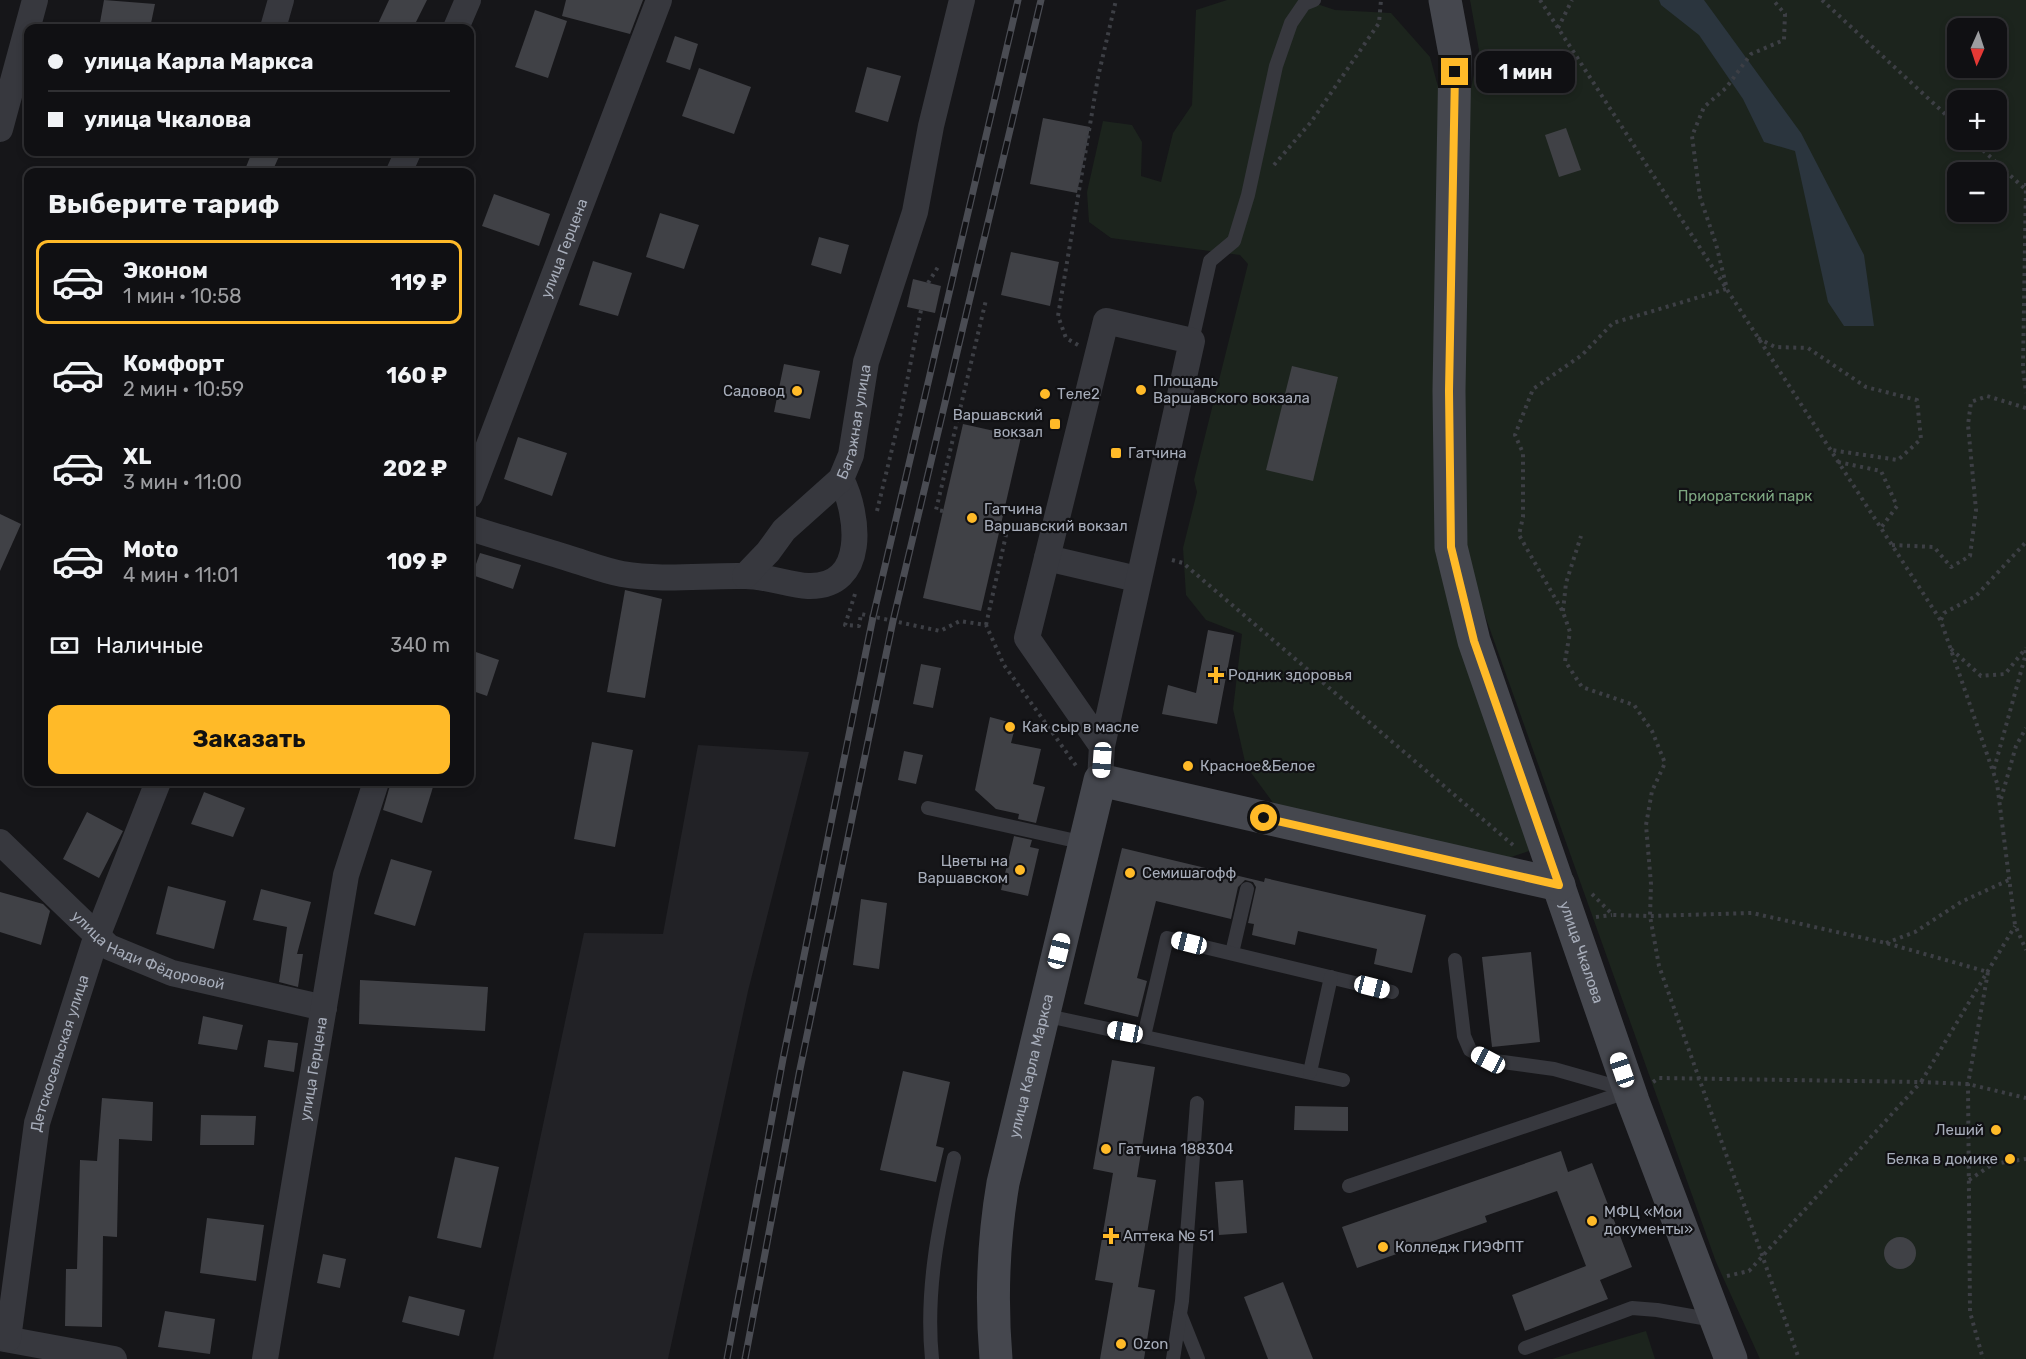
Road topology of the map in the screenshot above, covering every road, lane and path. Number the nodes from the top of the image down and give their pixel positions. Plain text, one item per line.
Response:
1 (35, 0) edge
2 (281, 0) edge
3 (468, 0) edge
4 (659, 0) edge
5 (962, 0) edge
6 (1116, 0) edge
7 (1314, 0) edge
8 (1381, 0) edge
9 (1445, 0) edge
10 (1540, 0) edge
11 (1572, 0) edge
12 (1773, 0) edge
13 (1822, 0) edge
14 (31, 24) edge
15 (274, 24) edge
16 (458, 24) edge
17 (1558, 28) junction
18 (24, 69) edge
19 (21, 88) edge
20 (1947, 116) edge
21 (0, 129) edge
22 (1983, 150) edge
23 (2026, 183) edge
24 (2025, 189) edge
25 (1248, 195) junction
26 (938, 267) dead end
27 (928, 283) dead end
28 (1726, 289) junction
29 (986, 300) dead end
30 (921, 310) dead end
31 (1758, 338) junction
32 (1192, 341) junction
33 (1097, 355) junction
34 (2026, 393) edge
35 (2026, 408) edge
36 (1830, 450) junction
37 (1838, 462) junction
38 (841, 479) junction
39 (474, 485) edge
40 (943, 511) dead end
41 (877, 512) dead end
42 (1001, 525) dead end
43 (1008, 526) junction
44 (1028, 528) dead end
45 (1881, 528) junction
46 (474, 529) edge
47 (1581, 536) dead end
48 (2026, 542) edge
49 (1892, 545) junction
50 (768, 552) junction
51 (1047, 558) junction
52 (1172, 560) dead end
53 (745, 576) junction
54 (1137, 579) junction
55 (785, 580) junction
56 (857, 587) dead end
57 (1563, 612) junction
58 (1941, 621) junction
59 (986, 625) junction
60 (2026, 647) edge
61 (1951, 649) junction
62 (2026, 728) edge
63 (1102, 746) junction
64 (1994, 770) junction
65 (1089, 779) junction
66 (156, 786) edge
67 (375, 786) edge
68 (2000, 802) junction
69 (928, 808) dead end
70 (0, 842) edge
71 (1085, 843) junction
72 (1514, 846) dead end
73 (2011, 879) junction
74 (1559, 885) junction
75 (1247, 889) dead end
76 (1650, 916) junction
77 (2015, 926) junction
78 (97, 936) junction
79 (1886, 943) junction
80 (2026, 950) edge
81 (1232, 953) junction
82 (1455, 960) dead end
83 (1988, 972) junction
84 (1331, 977) junction
85 (1392, 992) dead end
86 (324, 1008) junction
87 (1043, 1015) junction
88 (1144, 1036) junction
89 (1310, 1072) junction
90 (1698, 1077) junction
91 (1343, 1080) dead end
92 (1921, 1082) junction
93 (1968, 1084) junction
94 (1631, 1096) junction
95 (2026, 1098) edge
96 (1197, 1103) dead end
97 (954, 1158) dead end
98 (2026, 1159) edge
99 (1969, 1180) junction
100 (1349, 1186) dead end
101 (1762, 1258) junction
102 (1727, 1276) dead end
103 (1180, 1314) junction
104 (1716, 1321) junction
105 (4, 1338) edge
106 (1525, 1348) dead end
107 (114, 1359) edge
108 (265, 1359) edge
109 (932, 1359) edge
110 (996, 1359) edge
111 (1173, 1359) edge
112 (1198, 1359) edge
113 (1731, 1359) edge
114 (1799, 1359) edge
115 (1983, 1359) edge

1 - 14 street
2 - 15 street
3 - 16 street
4 - 39 street, улица Герцена
5 - 38 street, Багажная улица
6 - 33 path
7 - 25 lane
8 - 25 path
9 - 74 main road, улица Чкалова
10 - 17 path
11 - 17 path
12 - 28 path
13 - 20 path
17 - 28 path
18 - 19 street
19 - 21 street
22 - 24 path
23 - 24 path
24 - 34 path
25 - 32 lane
26 - 27 path
28 - 31 path
28 - 57 path
29 - 40 path
30 - 41 path
31 - 36 path
31 - 36 path
32 - 33 street
32 - 54 street
33 - 51 street
35 - 49 path
36 - 37 path
37 - 45 path
37 - 45 path
38 - 50 street
38 - 55 street, Багажная улица
42 - 43 path
43 - 44 path
43 - 59 path
45 - 49 path
46 - 53 street, Багажная улица
47 - 57 path
48 - 58 path
49 - 58 path
50 - 53 street
50 - 55 street
51 - 54 street
51 - 63 street
52 - 72 path
53 - 55 street, Багажная улица
54 - 63 street
56 - 59 path
57 - 76 path
58 - 61 path
59 - 65 path
60 - 61 path
60 - 64 path
61 - 64 path
62 - 68 path
63 - 65 street
64 - 68 path
65 - 71 main road, улица Карла Маркса
65 - 74 main road
66 - 78 street, Детскосельская улица
67 - 86 street, улица Герцена
68 - 73 path
69 - 71 lane
70 - 78 street, улица Нади Фёдоровой
71 - 87 main road, улица Карла Маркса
73 - 77 path
73 - 79 path
74 - 76 path
74 - 94 main road, улица Чкалова
75 - 81 lane
76 - 79 path
76 - 90 path
77 - 80 path
77 - 83 path
78 - 86 street, улица Нади Фёдоровой
78 - 105 street, Детскосельская улица
79 - 83 path
81 - 84 lane
81 - 88 lane
82 - 94 lane
83 - 92 path
83 - 93 path
84 - 85 lane
84 - 89 lane
86 - 108 street, улица Герцена
87 - 88 lane
87 - 110 main road, улица Карла Маркса
88 - 89 lane
89 - 91 lane
90 - 92 path
90 - 94 path
90 - 101 path
92 - 93 path
92 - 101 path
93 - 95 path
93 - 99 path
94 - 100 lane
94 - 104 main road, улица Чкалова
96 - 103 lane
97 - 109 lane
98 - 99 path
99 - 115 path
101 - 102 path
101 - 114 path
103 - 111 lane
103 - 112 lane
104 - 106 lane
104 - 113 main road, улица Чкалова
105 - 107 street

